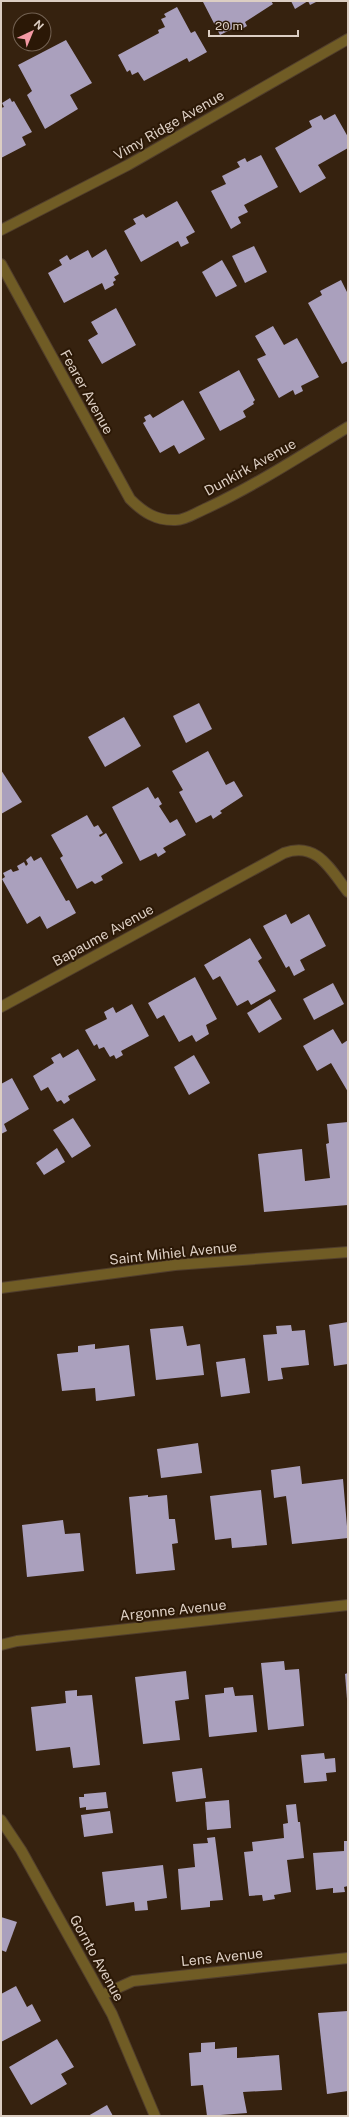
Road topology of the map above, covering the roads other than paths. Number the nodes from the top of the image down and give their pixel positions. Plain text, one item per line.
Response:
1 (348, 39) edge
2 (1, 230) edge
3 (1, 264) edge
4 (348, 427) edge
5 (162, 519) joint
6 (348, 892) edge
7 (1, 1007) edge
8 (348, 1252) edge
9 (1, 1288) edge
10 (348, 1605) edge
11 (1, 1646) edge
12 (1, 1820) edge
13 (348, 1958) edge
14 (102, 1995) junction
15 (154, 2116) edge

1 - 2 street, Vimy Ridge Avenue
3 - 5 street, Fearer Avenue
4 - 5 street, Dunkirk Avenue
6 - 7 street, Bapaume Avenue
8 - 9 street, Saint Mihiel Avenue
10 - 11 street, Argonne Avenue
12 - 14 street, Gornto Avenue
13 - 14 street, Lens Avenue
14 - 15 street, Gornto Avenue

